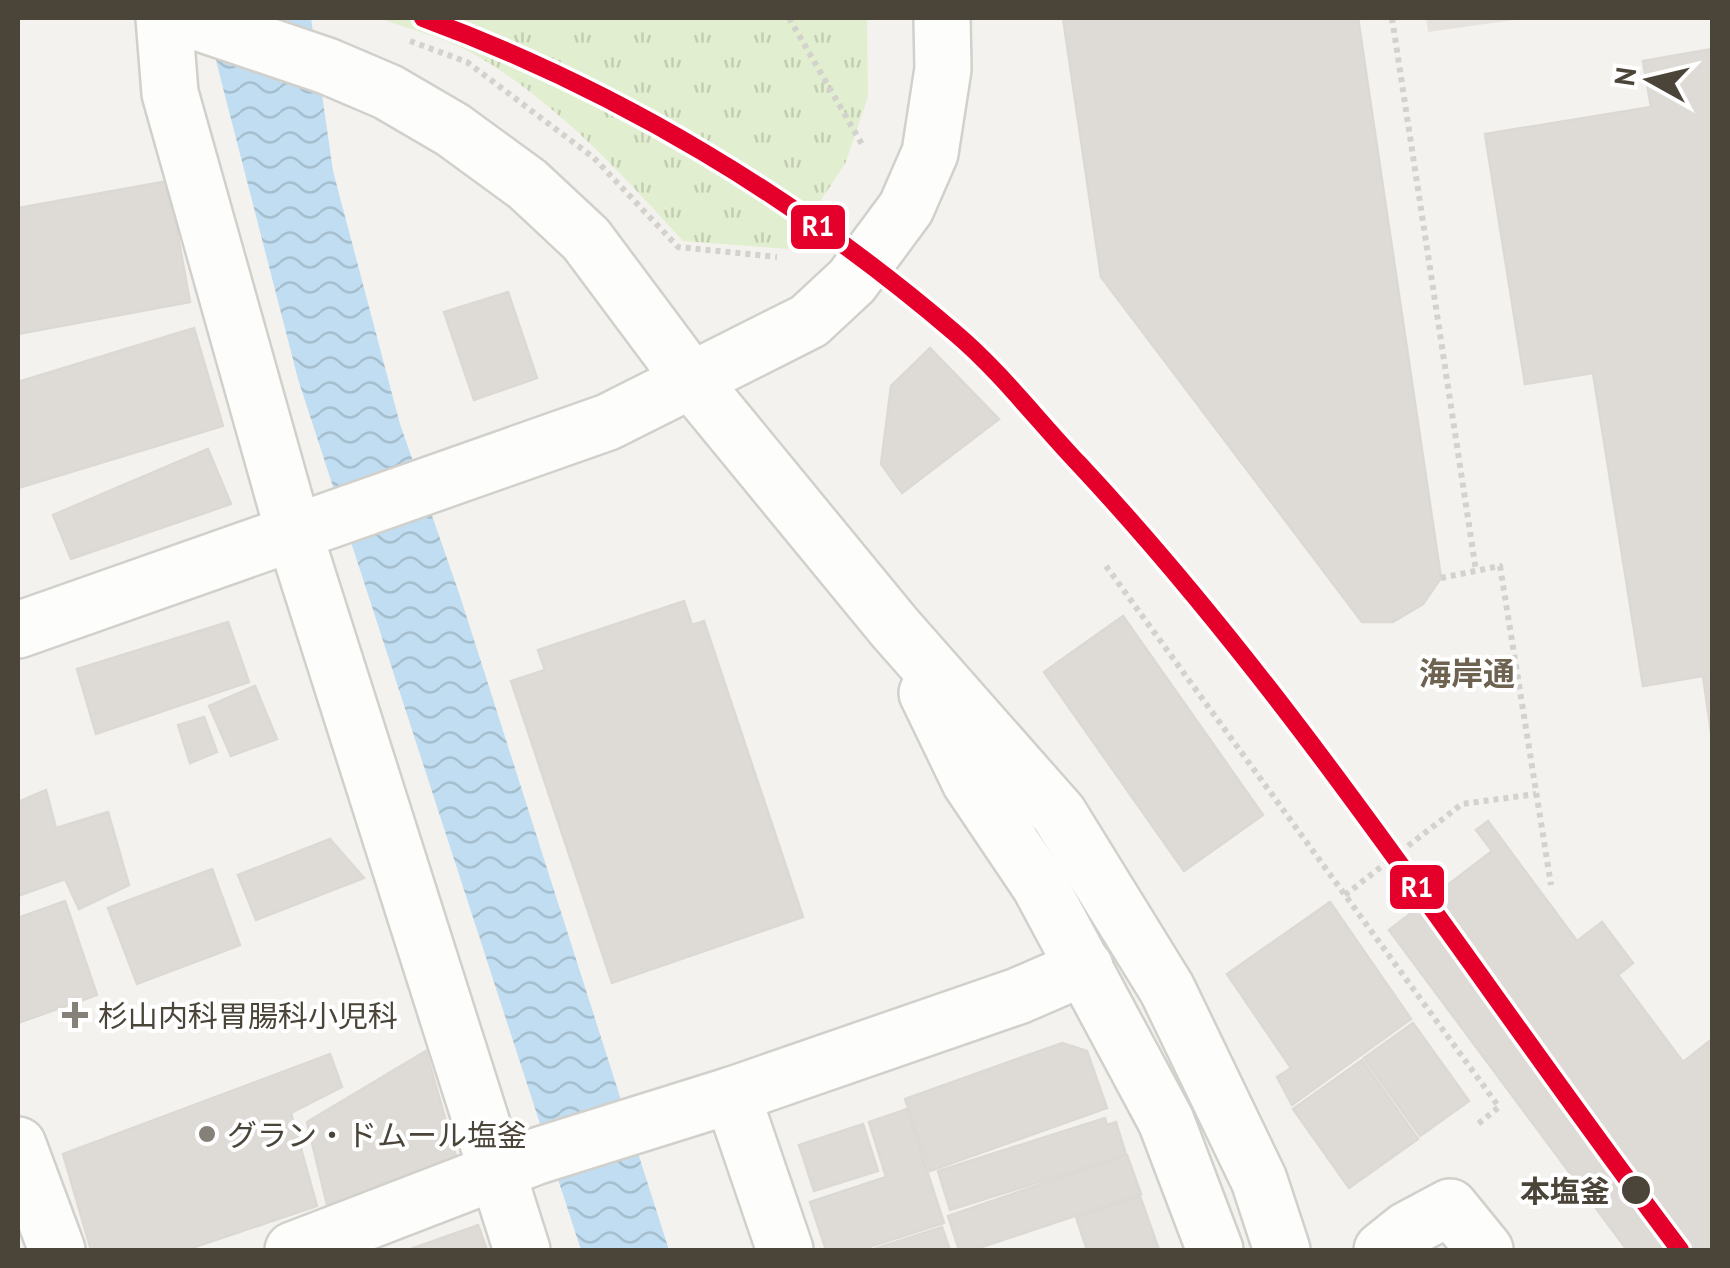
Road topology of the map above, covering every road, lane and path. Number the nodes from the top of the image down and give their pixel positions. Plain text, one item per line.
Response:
1 (789, 18) edge
2 (942, 18) edge
3 (1392, 18) edge
4 (182, 19) edge
5 (863, 146) dead end
6 (692, 381) junction
7 (316, 525) junction
8 (1106, 566) dead end
9 (1476, 571) junction
10 (1441, 578) dead end
11 (895, 628) junction
12 (18, 630) edge
13 (1536, 794) junction
14 (1550, 884) dead end
15 (1345, 895) junction
16 (1085, 967) junction
17 (732, 1095) junction
18 (1478, 1124) dead end
19 (18, 1145) edge
20 (516, 1165) junction
21 (57, 1250) edge
22 (293, 1250) edge
23 (522, 1250) edge
24 (784, 1250) edge
25 (1215, 1250) edge
26 (1282, 1250) edge
27 (1382, 1250) edge
28 (1485, 1250) edge

1 - 5 path
2 - 6 street
3 - 9 path
4 - 6 street
4 - 7 street
6 - 7 street
6 - 11 street
7 - 12 street
7 - 20 street
8 - 15 path
9 - 10 path
9 - 13 path
11 - 16 street
11 - 26 street
13 - 14 path
13 - 15 path
15 - 18 path
16 - 17 street
16 - 25 street
17 - 20 street
17 - 24 street
19 - 21 street
20 - 22 street
20 - 23 street
27 - 28 street

